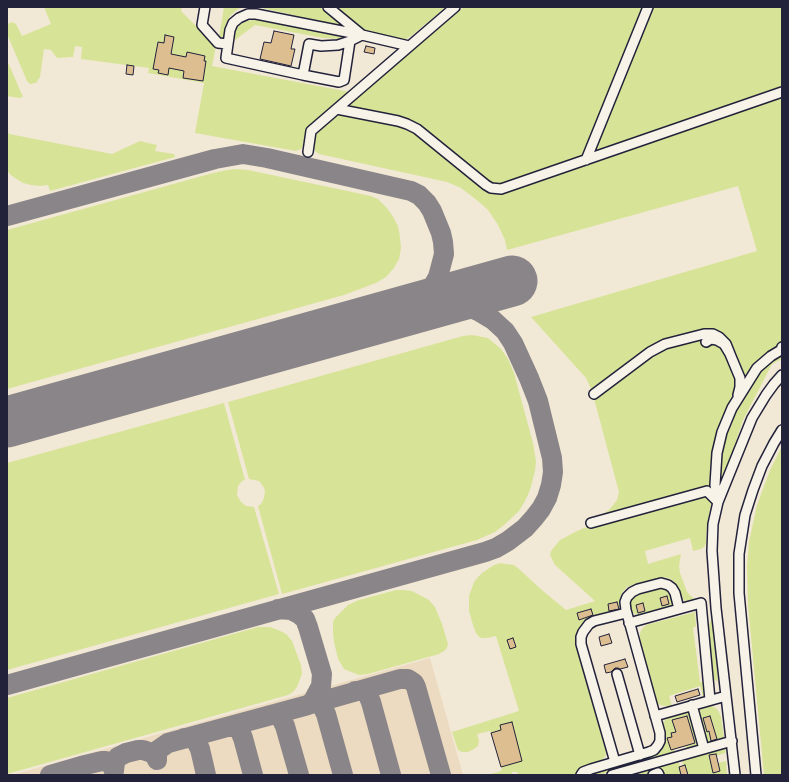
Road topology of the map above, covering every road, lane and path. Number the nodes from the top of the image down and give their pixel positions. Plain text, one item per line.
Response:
1 (205, 7) edge
2 (328, 7) edge
3 (455, 7) edge
4 (648, 7) edge
5 (362, 35) junction
6 (350, 41) junction
7 (228, 44) junction
8 (409, 46) junction
9 (303, 75) junction
10 (782, 92) edge
11 (337, 109) junction
12 (308, 152) dead end
13 (586, 160) junction
14 (706, 342) dead end
15 (782, 347) edge
16 (730, 354) junction
17 (782, 375) edge
18 (594, 394) dead end
19 (737, 400) junction
20 (782, 430) edge
21 (718, 502) junction
22 (591, 523) dead end
23 (679, 609) junction
24 (626, 613) junction
25 (629, 623) junction
26 (617, 674) dead end
27 (726, 696) junction
28 (710, 700) junction
29 (692, 705) junction
30 (655, 716) junction
31 (732, 741) junction
32 (704, 749) junction
33 (640, 755) junction
34 (614, 762) junction
35 (581, 775) edge
36 (612, 775) edge
37 (653, 775) edge
38 (659, 775) edge
39 (735, 775) edge
40 (756, 775) edge

1 - 7 street
2 - 5 street
3 - 8 street
4 - 13 street
5 - 6 street
5 - 7 street
5 - 8 street
6 - 9 street
6 - 9 street
7 - 9 street
8 - 11 street
10 - 13 street
11 - 12 street
11 - 13 street
14 - 16 street
15 - 19 street
16 - 18 street
16 - 19 street
17 - 21 street
19 - 21 street
20 - 40 street
21 - 22 street
21 - 27 street
23 - 24 street
23 - 25 street
23 - 28 street
24 - 25 street
24 - 34 street
25 - 30 street
26 - 33 street
27 - 28 street
27 - 31 street
28 - 29 street
29 - 30 street
29 - 32 street
30 - 33 street
31 - 32 street
31 - 39 street
32 - 36 street
33 - 34 street
34 - 35 street
37 - 38 street

